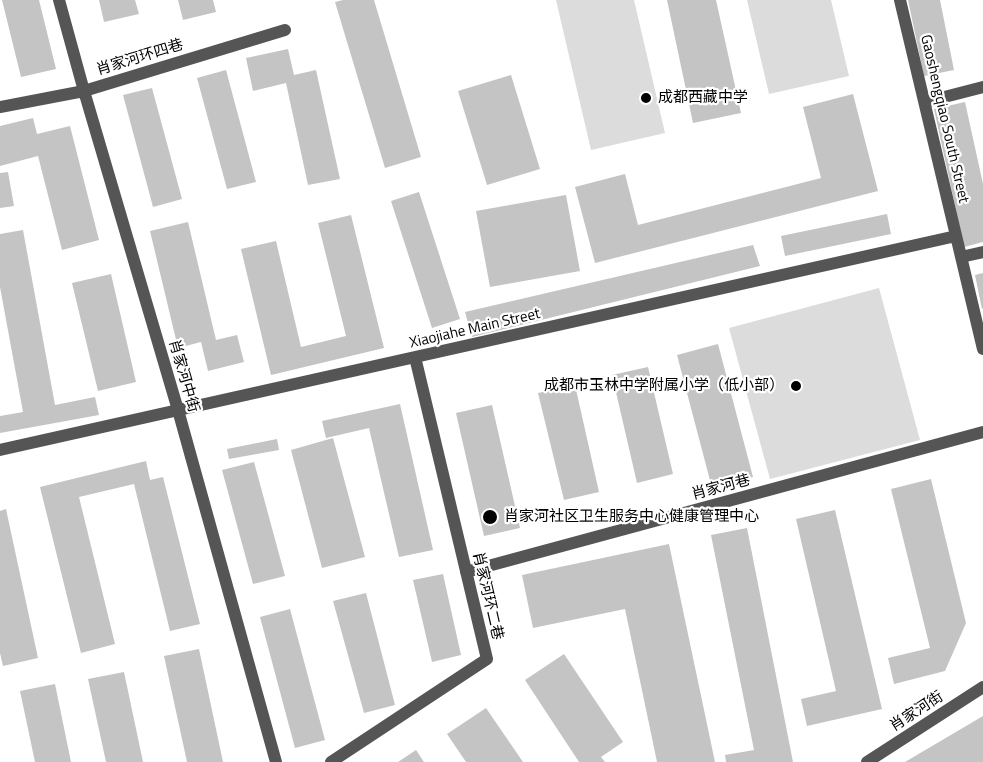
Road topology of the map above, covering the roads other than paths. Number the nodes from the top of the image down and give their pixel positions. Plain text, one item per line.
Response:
1 (59, 0) edge
2 (900, 0) edge
3 (285, 30) dead end
4 (983, 87) edge
5 (84, 91) junction
6 (924, 102) junction
7 (0, 107) edge
8 (956, 236) junction
9 (983, 252) edge
10 (961, 257) junction
11 (983, 349) edge
12 (415, 357) junction
13 (178, 410) junction
14 (983, 432) edge
15 (0, 450) edge
16 (466, 573) junction
17 (983, 687) edge
18 (276, 762) edge
19 (331, 762) edge
20 (867, 762) edge

1 - 5 street, 肖家河中街
2 - 6 street, Gaoshengqiao South Street
3 - 5 street, 肖家河环四巷
4 - 6 street
5 - 7 street, 肖家河环四巷
5 - 13 street, 肖家河中街
6 - 8 street, Gaoshengqiao South Street
8 - 10 street, Gaoshengqiao South Street
8 - 12 street, Xiaojiahe Main Street
9 - 10 street
10 - 11 street, Gaoshengqiao South Street
12 - 13 street, Xiaojiahe Main Street
12 - 16 street, 肖家河环二巷
13 - 15 street, Xiaojiahe Main Street
13 - 18 street, 肖家河中街
14 - 16 street, 肖家河巷
16 - 19 street, 肖家河环二巷
17 - 20 street, 肖家河街

